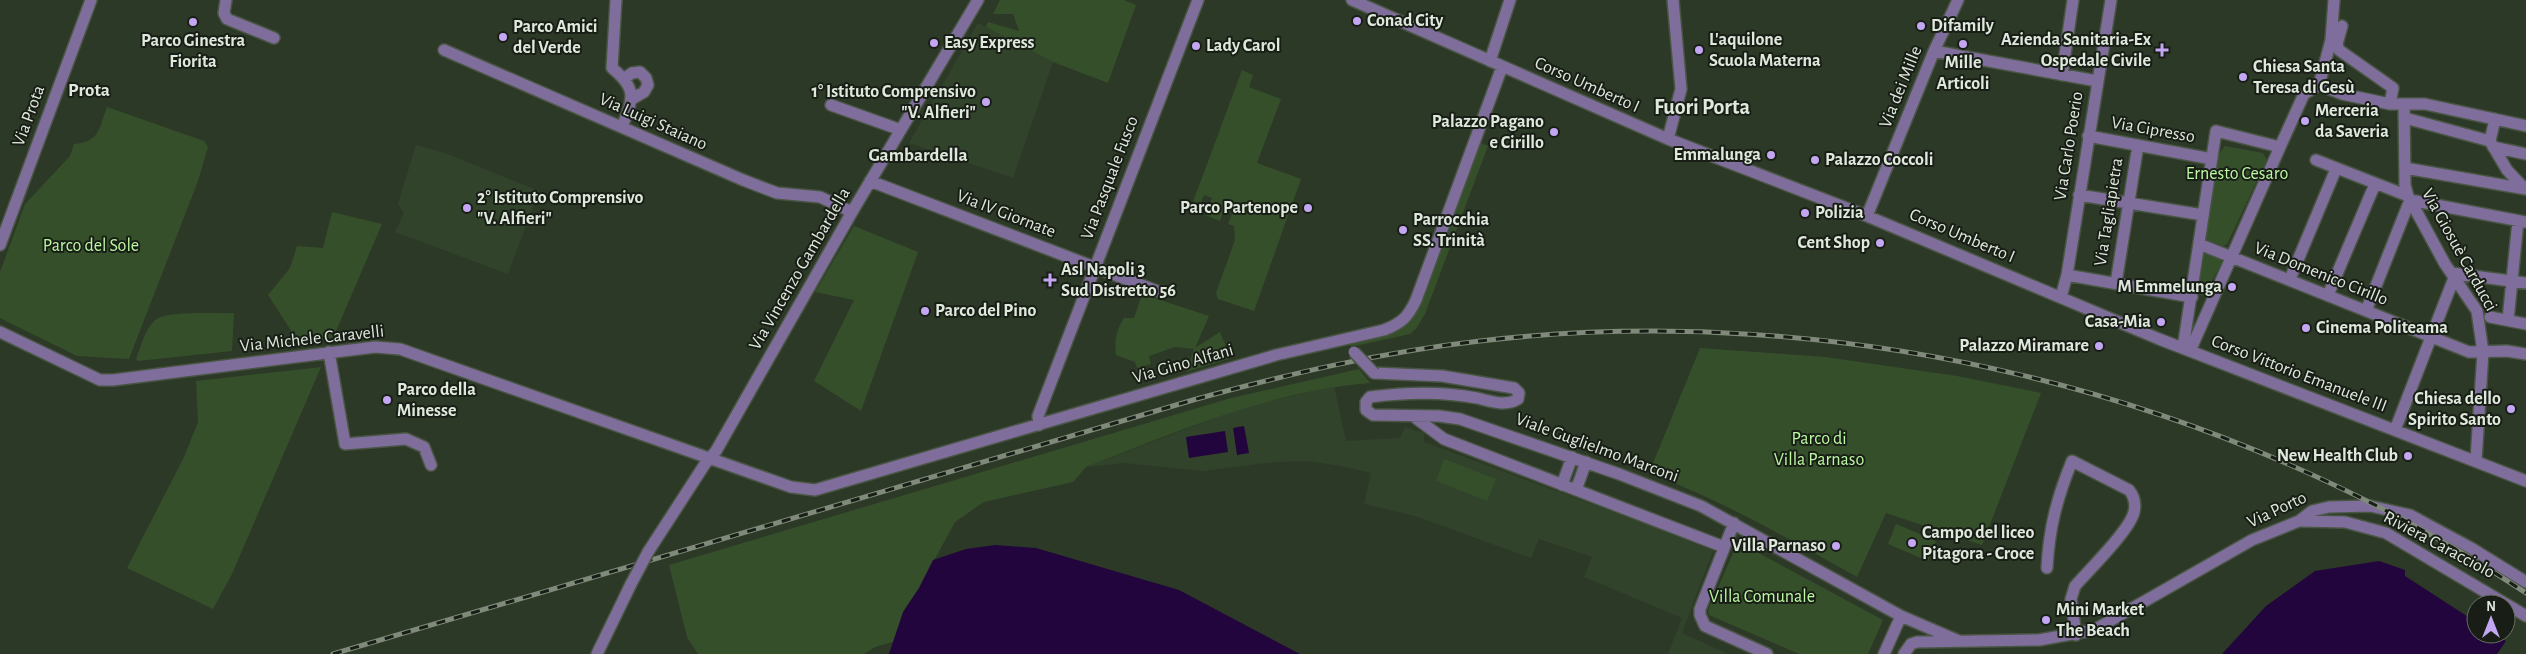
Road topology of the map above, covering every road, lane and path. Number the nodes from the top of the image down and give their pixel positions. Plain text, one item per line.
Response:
1 (91, 0) edge
2 (226, 0) edge
3 (616, 0) edge
4 (978, 0) edge
5 (1198, 0) edge
6 (1352, 0) edge
7 (1510, 0) edge
8 (1672, 0) edge
9 (1958, 0) edge
10 (2073, 0) edge
11 (2111, 0) edge
12 (2334, 0) edge
13 (2342, 26) dead end
14 (274, 38) dead end
15 (444, 50) dead end
16 (1934, 51) junction
17 (1490, 62) junction
18 (1502, 67) junction
19 (2062, 75) junction
20 (624, 78) junction
21 (2098, 81) junction
22 (2319, 86) junction
23 (632, 99) junction
24 (2390, 104) junction
25 (2404, 105) junction
26 (831, 106) dead end
27 (2405, 118) junction
28 (2495, 119) junction
29 (2526, 126) edge
30 (622, 127) junction
31 (901, 130) junction
32 (2088, 136) junction
33 (1668, 139) junction
34 (2491, 144) junction
35 (2138, 145) junction
36 (2280, 146) junction
37 (2526, 154) edge
38 (2212, 159) junction
39 (2316, 160) dead end
40 (2405, 168) junction
41 (2336, 169) junction
42 (870, 181) junction
43 (2376, 184) junction
44 (2525, 189) edge
45 (2079, 195) junction
46 (2409, 198) junction
47 (2128, 202) junction
48 (852, 212) junction
49 (2203, 215) junction
50 (1867, 216) junction
51 (2522, 221) edge
52 (2199, 244) junction
53 (0, 245) edge
54 (2521, 252) edge
55 (2231, 256) junction
56 (1094, 267) junction
57 (2067, 275) junction
58 (2452, 276) junction
59 (2290, 279) junction
60 (2513, 281) junction
61 (2116, 283) junction
62 (2526, 283) edge
63 (1156, 291) dead end
64 (2328, 294) junction
65 (2061, 297) junction
66 (2192, 297) junction
67 (2366, 311) junction
68 (2490, 317) dead end
69 (2508, 320) junction
70 (2526, 324) edge
71 (0, 332) edge
72 (2431, 336) junction
73 (1346, 337) junction
74 (2186, 349) junction
75 (329, 352) junction
76 (2483, 352) junction
77 (2526, 354) edge
78 (1412, 416) junction
79 (1038, 425) junction
80 (2395, 430) junction
81 (1572, 457) junction
82 (711, 458) junction
83 (2476, 460) junction
84 (1586, 462) junction
85 (431, 465) dead end
86 (2526, 481) edge
87 (1562, 485) junction
88 (1576, 490) junction
89 (2347, 506) junction
90 (2299, 521) junction
91 (2345, 522) junction
92 (1734, 523) junction
93 (1724, 547) junction
94 (2047, 568) dead end
95 (2526, 582) edge
96 (1901, 616) junction
97 (2526, 616) edge
98 (2076, 635) junction
99 (1959, 641) junction
100 (597, 654) edge
101 (1767, 654) edge
102 (1884, 654) edge
103 (1904, 654) edge

1 - 53 street, Via Prota
2 - 14 street
3 - 20 street
4 - 31 street, Via Vincenzo Gambardella
5 - 56 street, Via Pasquale Fusco
6 - 17 street, Corso Umberto I
7 - 17 street
8 - 33 street
9 - 16 street, Via dei Mille
10 - 19 street
11 - 21 street, Via Carlo Poerio
12 - 22 street
13 - 24 street
15 - 30 street, Via Luigi Staiano
16 - 19 street
16 - 50 street, Via dei Mille
17 - 18 street, Corso Umberto I
18 - 33 street, Corso Umberto I
18 - 73 street, Via Gino Alfani
19 - 21 street
20 - 23 street
20 - 23 street
21 - 32 street, Via Carlo Poerio
22 - 24 street
22 - 36 street
23 - 30 street
24 - 25 street
25 - 27 street, Via Giosuè Carducci
25 - 28 street
26 - 31 street
27 - 34 street
27 - 40 street, Via Giosuè Carducci
28 - 29 street
28 - 34 street
30 - 48 street, Via Luigi Staiano
31 - 42 street, Via Vincenzo Gambardella
32 - 35 street, Via Cipresso
32 - 45 street, Via Carlo Poerio
33 - 50 street, Corso Umberto I
34 - 37 street
34 - 44 street
35 - 38 street, Via Cipresso
35 - 47 street, Via Tagliapietra
36 - 38 street
36 - 55 street
38 - 49 street
39 - 41 street
40 - 44 street
40 - 46 street, Via Giosuè Carducci
41 - 43 street
41 - 59 street
42 - 48 street, Via Vincenzo Gambardella
42 - 56 street, Via IV Giornate
43 - 46 street
43 - 64 street
45 - 47 street
45 - 57 street, Via Carlo Poerio
46 - 51 street
46 - 58 street, Via Giosuè Carducci
46 - 67 street
47 - 49 street
47 - 61 street, Via Tagliapietra
48 - 82 street, Via Vincenzo Gambardella
49 - 52 street
50 - 65 street, Corso Umberto I
51 - 54 street
52 - 55 street, Via Domenico Cirillo
52 - 66 street
54 - 60 street
55 - 59 street, Via Domenico Cirillo
55 - 74 street
56 - 63 street, Via IV Giornate
56 - 79 street, Via Pasquale Fusco
57 - 61 street
57 - 65 street, Via Carlo Poerio
58 - 60 street
58 - 72 street
58 - 76 street, Via Giosuè Carducci
59 - 64 street, Via Domenico Cirillo
60 - 62 street
60 - 69 street
61 - 66 street
64 - 67 street, Via Domenico Cirillo
65 - 74 street, Corso Vittorio Emanuele III
66 - 74 street
67 - 72 street, Via Domenico Cirillo
68 - 69 street
69 - 70 street
71 - 75 street, Via Michele Caravelli
72 - 76 street, Via Domenico Cirillo
72 - 80 street
73 - 78 street, Viale Guglielmo Marconi, bridge
73 - 79 street, Via Gino Alfani
74 - 80 street, Corso Vittorio Emanuele III
75 - 82 street, Via Michele Caravelli
75 - 85 street
76 - 77 street, Via Domenico Cirillo
76 - 83 street, Via Giosuè Carducci
78 - 81 street, Viale Guglielmo Marconi
78 - 87 street
79 - 82 street, Via Gino Alfani
80 - 83 street, Corso Vittorio Emanuele III
81 - 84 street, Viale Guglielmo Marconi
81 - 87 street
82 - 100 street, Via Vincenzo Gambardella, bridge
83 - 86 street, Corso Vittorio Emanuele III
84 - 88 street
84 - 92 street, Viale Guglielmo Marconi
87 - 88 street
88 - 93 street
89 - 90 street, Via Porto
89 - 91 street
89 - 95 street, Via Porto
90 - 91 street, Riviera Caracciolo
90 - 98 street, Via Porto
91 - 97 street, Riviera Caracciolo
92 - 93 street
92 - 96 street, Viale Guglielmo Marconi
93 - 101 street
94 - 98 street
96 - 99 street, Viale Guglielmo Marconi
96 - 102 street
98 - 99 street, Viale Guglielmo Marconi
99 - 103 street

